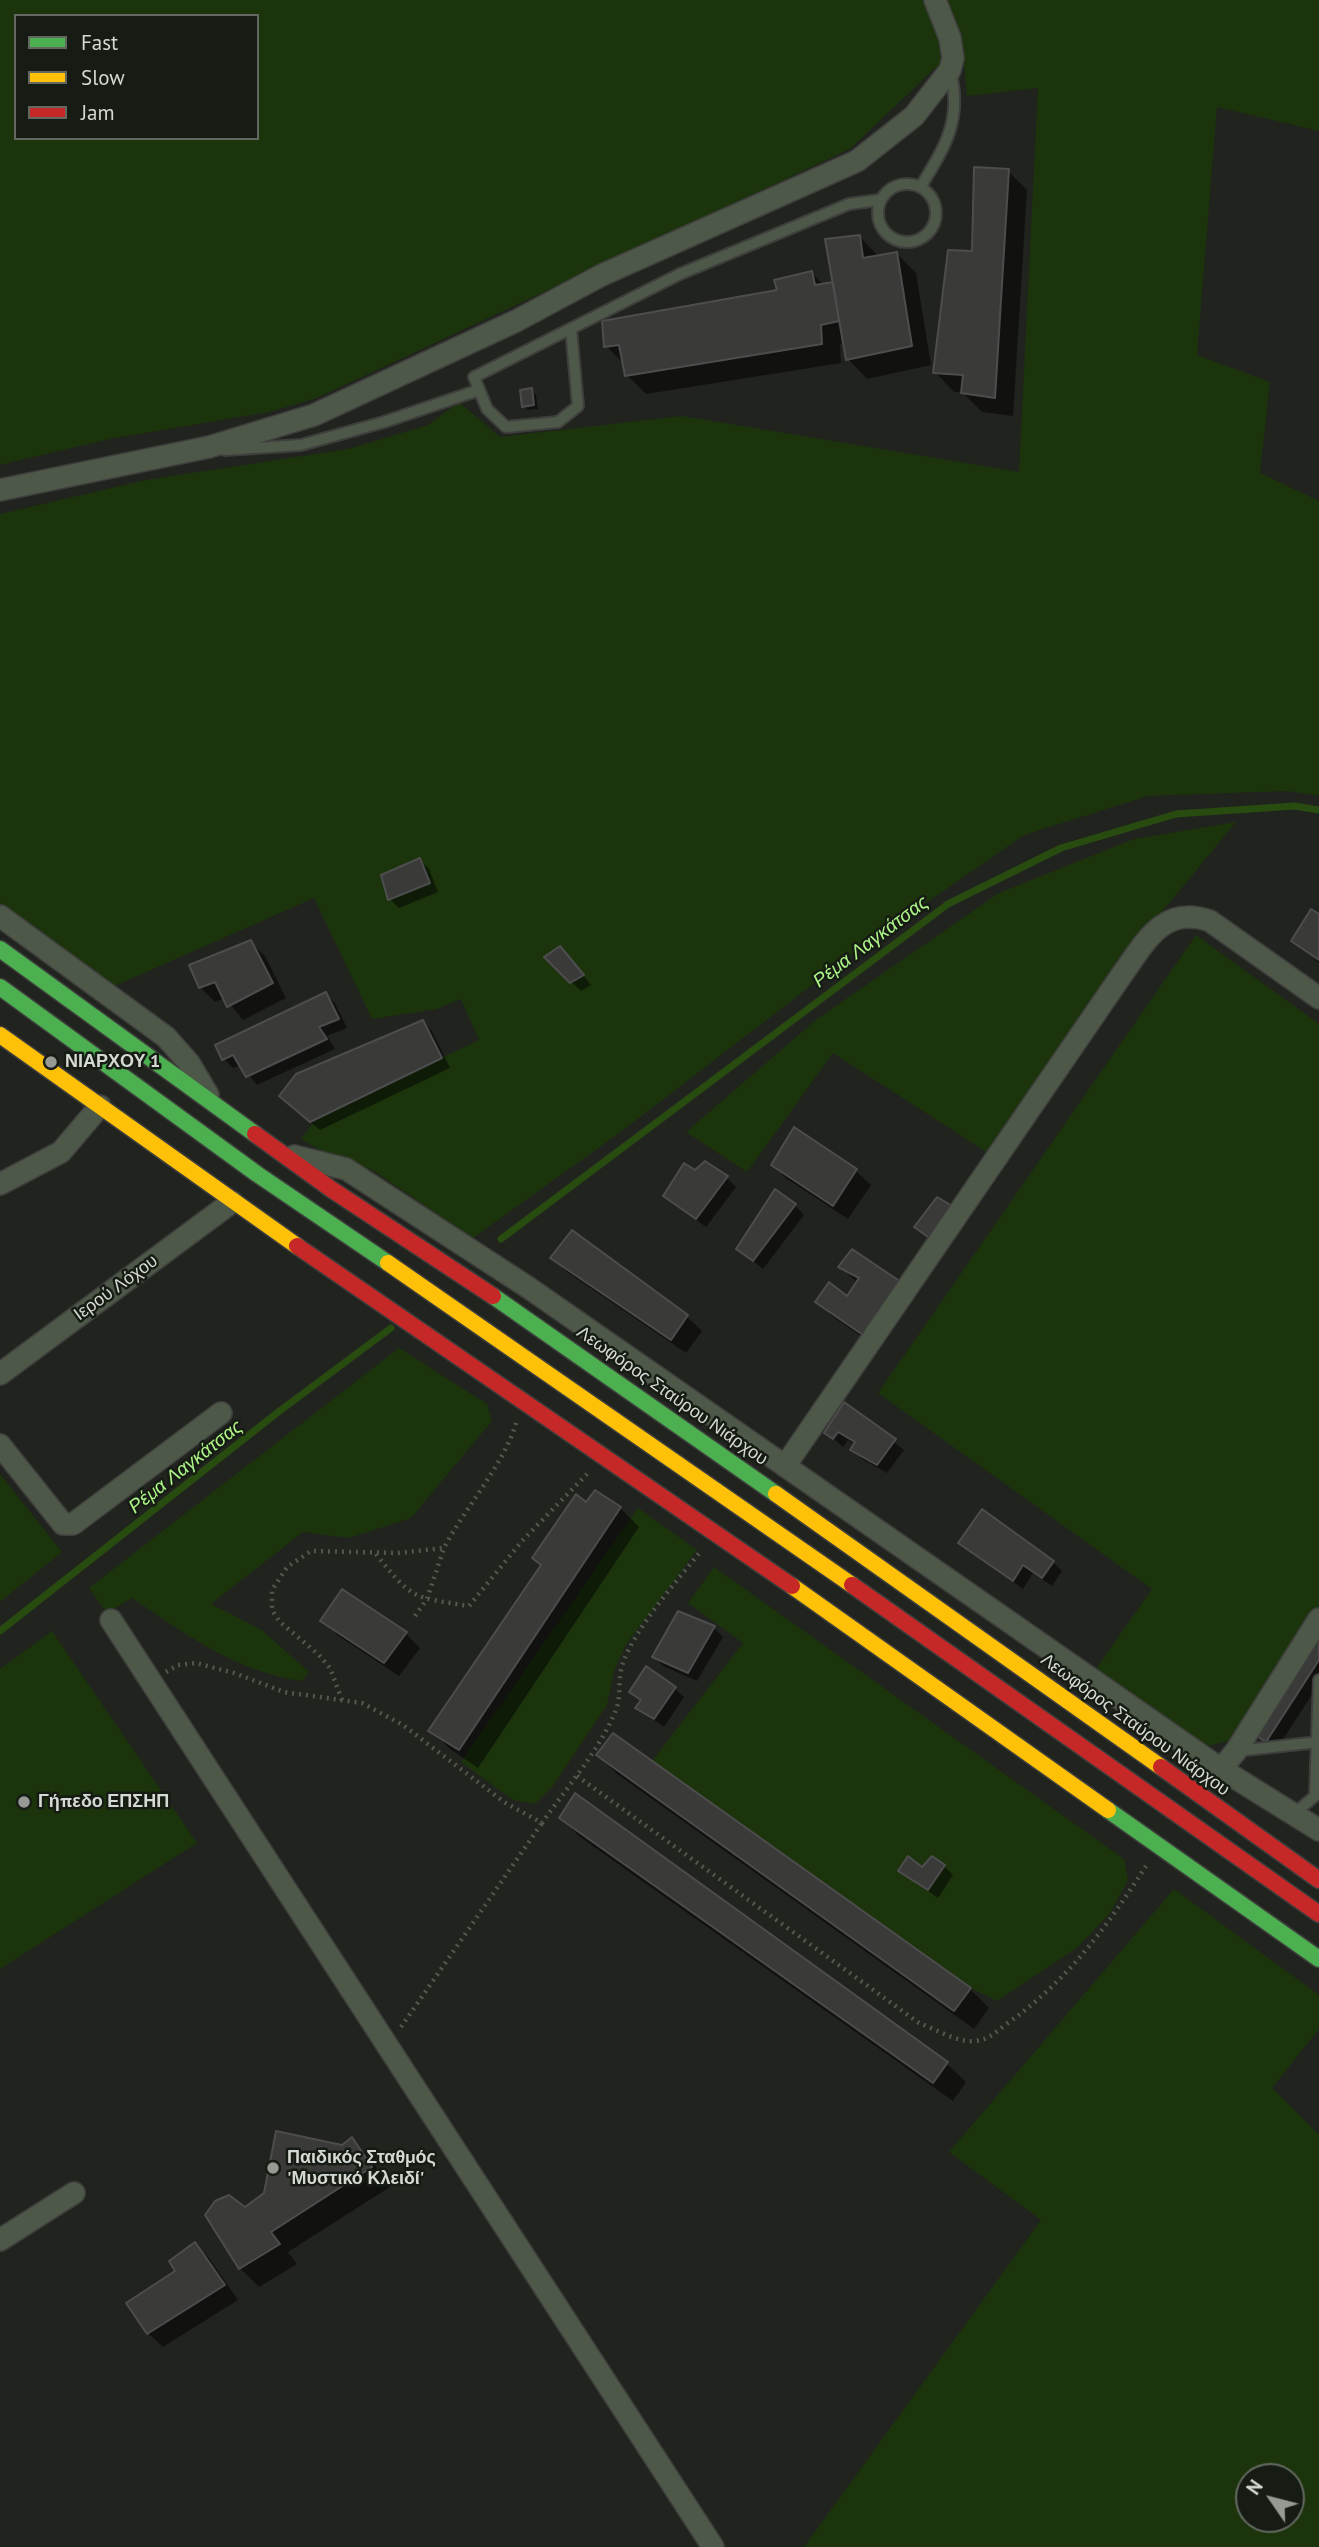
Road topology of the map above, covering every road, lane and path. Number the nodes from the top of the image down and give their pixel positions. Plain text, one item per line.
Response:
1 (935, 0) edge
2 (950, 70) junction
3 (921, 186) junction
4 (879, 200) junction
5 (570, 329) junction
6 (479, 390) junction
7 (180, 453) junction
8 (0, 490) edge
9 (0, 916) edge
10 (0, 949) edge
11 (0, 987) edge
12 (1319, 998) edge
13 (0, 1035) edge
14 (100, 1106) junction
15 (214, 1106) junction
16 (278, 1152) junction
17 (0, 1184) edge
18 (232, 1202) junction
19 (0, 1374) edge
20 (522, 1398) junction
21 (221, 1413) dead end
22 (0, 1445) edge
23 (594, 1448) junction
24 (785, 1466) junction
25 (716, 1532) junction
26 (444, 1548) junction
27 (375, 1553) junction
28 (427, 1600) junction
29 (415, 1616) dead end
30 (1319, 1619) edge
31 (111, 1620) dead end
32 (1319, 1680) edge
33 (150, 1681) junction
34 (342, 1700) junction
35 (1317, 1742) edge
36 (1236, 1751) junction
37 (1221, 1769) junction
38 (578, 1776) junction
39 (1294, 1813) junction
40 (542, 1823) junction
41 (1319, 1830) edge
42 (1159, 1846) junction
43 (1319, 1880) edge
44 (1319, 1914) edge
45 (1319, 1959) edge
46 (387, 2046) junction
47 (74, 2193) dead end
48 (0, 2240) edge
49 (713, 2547) edge

1 - 2 street
2 - 3 lane
2 - 7 street
3 - 4 lane
3 - 4 lane
4 - 5 lane
5 - 6 lane
5 - 6 lane
6 - 7 lane
7 - 8 street
9 - 15 street
10 - 15 main road, Λεωφόρος Σταύρου Νιάρχου
11 - 44 main road
12 - 24 street
13 - 14 main road
14 - 17 street
14 - 18 main road
15 - 16 main road, Λεωφόρος Σταύρου Νιάρχου
16 - 24 street
16 - 43 main road, Λεωφόρος Σταύρου Νιάρχου
18 - 19 street, Ιερού Λόχου
18 - 20 main road
20 - 23 main road
20 - 26 path
21 - 22 street
23 - 25 main road
23 - 28 path
24 - 37 street
25 - 38 path
25 - 42 main road
26 - 27 path
26 - 28 path
27 - 28 path
27 - 34 path
28 - 29 path
30 - 36 street
31 - 33 street
32 - 35 lane
33 - 34 path
33 - 46 street
34 - 40 path
35 - 36 lane
35 - 39 lane
36 - 37 street
37 - 39 street
38 - 40 path
38 - 42 path
39 - 41 street
40 - 46 path
42 - 45 main road
46 - 49 street
47 - 48 street

